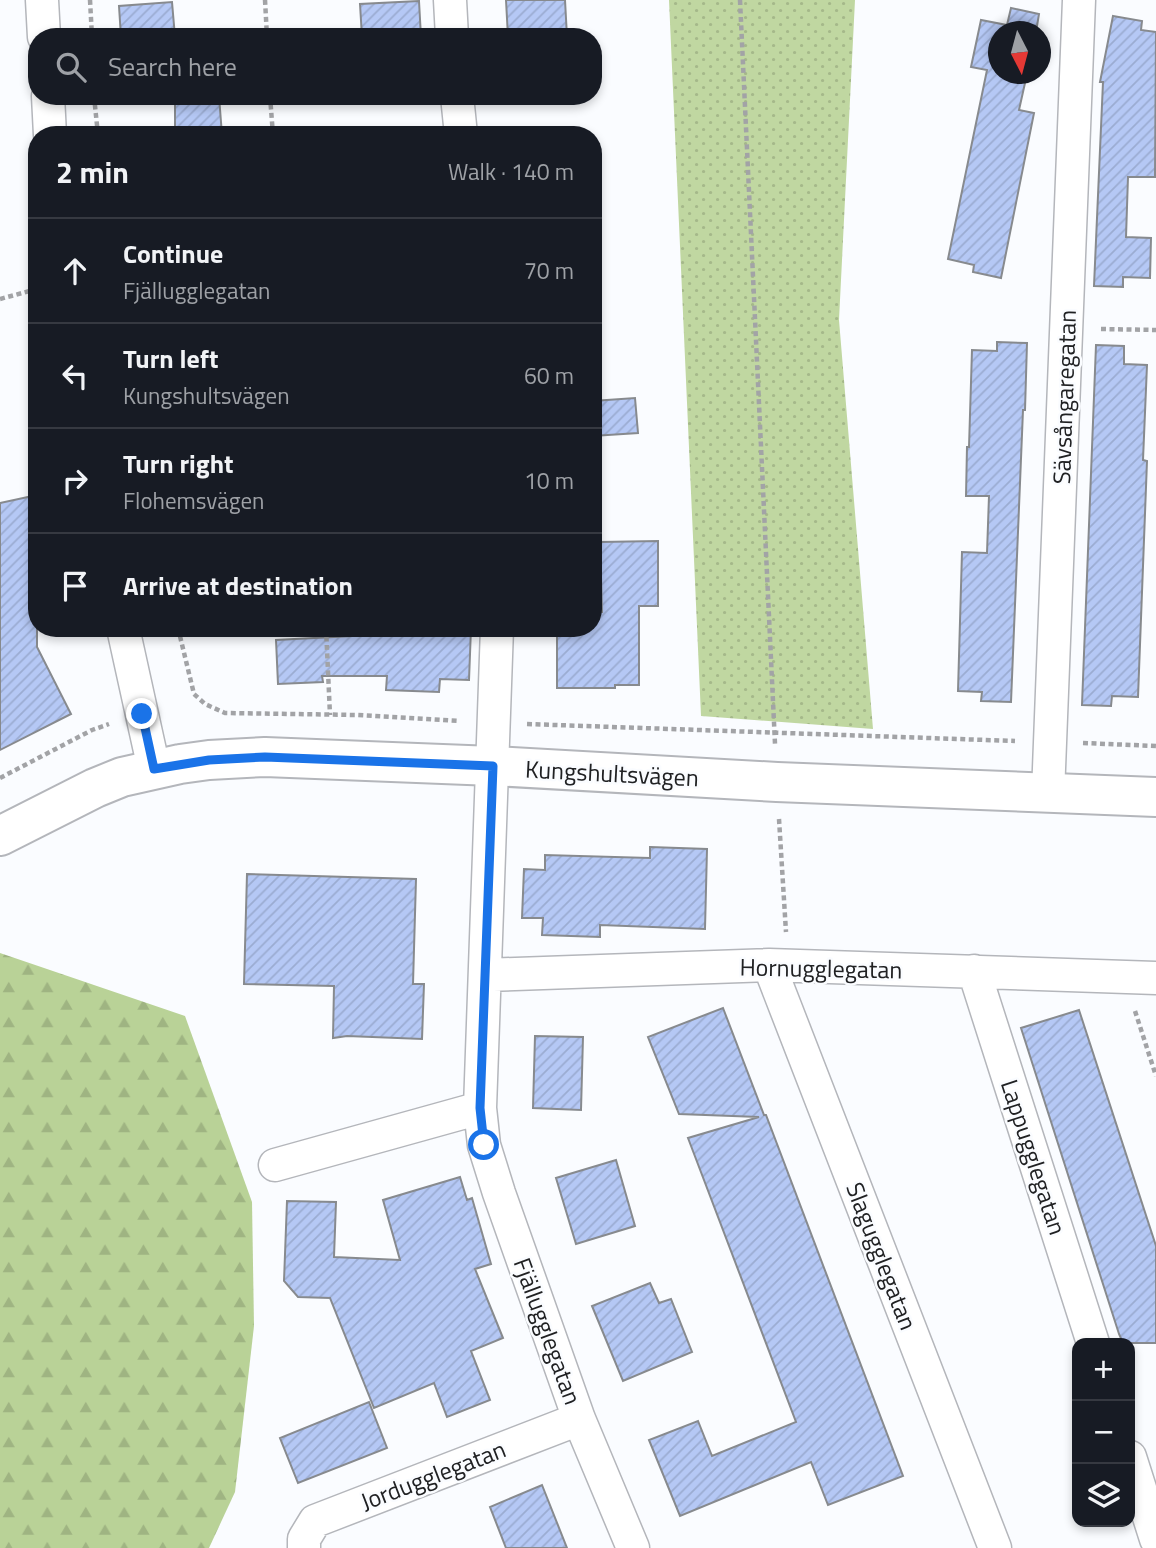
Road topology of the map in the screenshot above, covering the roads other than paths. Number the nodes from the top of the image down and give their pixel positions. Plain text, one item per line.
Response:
1 (42, 0) edge
2 (450, 0) edge
3 (1079, 0) edge
4 (44, 28) edge
5 (452, 28) edge
6 (48, 105) edge
7 (458, 105) edge
8 (50, 126) edge
9 (460, 126) edge
10 (125, 637) edge
11 (497, 637) edge
12 (493, 766) junction
13 (154, 769) junction
14 (1048, 794) junction
15 (1156, 797) edge
16 (0, 836) edge
17 (778, 965) junction
18 (974, 971) junction
19 (485, 975) junction
20 (1156, 978) edge
21 (480, 1108) junction
22 (275, 1165) dead end
23 (1091, 1338) edge
24 (579, 1419) junction
25 (1132, 1464) edge
26 (1156, 1539) edge
27 (304, 1548) edge
28 (633, 1548) edge
29 (995, 1548) edge

1 - 4 street
2 - 5 street
3 - 14 street, Sävsångaregatan
6 - 8 street
7 - 9 street
10 - 13 street
11 - 12 street, Fjällugglegatan
12 - 13 street, Kungshultsvägen
12 - 14 street, Kungshultsvägen
12 - 19 street, Fjällugglegatan
13 - 16 street, Kungshultsvägen
14 - 15 street, Kungshultsvägen
17 - 18 street, Hornugglegatan
17 - 19 street, Hornugglegatan
17 - 29 street, Slagugglegatan
18 - 20 street, Hornugglegatan
18 - 23 street, Lappugglegatan
19 - 21 street, Fjällugglegatan
21 - 22 street
21 - 24 street, Fjällugglegatan
24 - 27 street, Jordugglegatan
24 - 28 street, Fjällugglegatan
25 - 26 street

